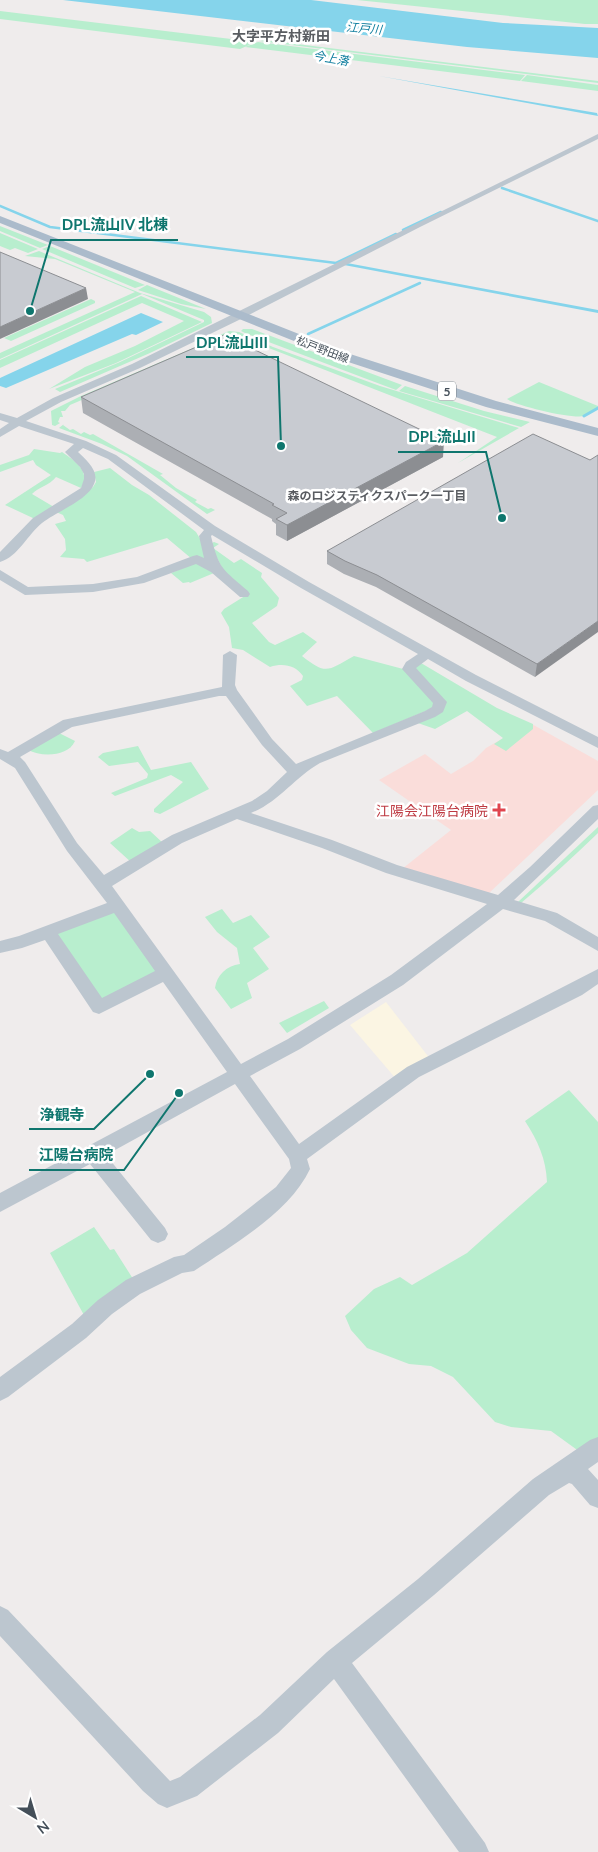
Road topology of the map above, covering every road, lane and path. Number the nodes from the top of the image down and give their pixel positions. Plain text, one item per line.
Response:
1 (598, 136) edge
2 (0, 219) edge
3 (240, 316) junction
4 (0, 416) edge
5 (17, 422) junction
6 (598, 432) edge
7 (0, 434) edge
8 (82, 443) junction
9 (211, 529) junction
10 (0, 558) edge
11 (215, 569) junction
12 (0, 574) edge
13 (244, 594) dead end
14 (427, 654) junction
15 (230, 655) dead end
16 (230, 691) junction
17 (598, 744) edge
18 (5, 756) edge
19 (296, 772) junction
20 (598, 810) edge
21 (237, 814) junction
22 (102, 884) junction
23 (502, 901) junction
24 (117, 905) junction
25 (48, 932) junction
26 (598, 945) edge
27 (0, 947) edge
28 (166, 973) junction
29 (598, 976) edge
30 (237, 1074) junction
31 (93, 1152) junction
32 (297, 1156) junction
33 (0, 1203) edge
34 (158, 1234) dead end
35 (0, 1390) edge
36 (598, 1448) edge
37 (568, 1472) junction
38 (598, 1497) edge
39 (0, 1618) edge
40 (336, 1661) junction
41 (476, 1852) edge

1 - 3 street
2 - 3 main road, 松戸野田線 / 5
3 - 5 street
3 - 6 main road, 松戸野田線 / 5
4 - 5 street
5 - 7 street
5 - 8 street
8 - 9 street
8 - 10 street
9 - 11 street
9 - 14 street
11 - 12 street
11 - 13 street
14 - 17 street
14 - 19 street
15 - 16 street
16 - 18 street
16 - 19 street
18 - 22 street
19 - 21 street
20 - 23 street
21 - 22 street
21 - 23 street
22 - 24 street
23 - 26 street
23 - 30 street
24 - 25 street
24 - 28 street
25 - 27 street
25 - 28 street
28 - 30 street
29 - 32 street
30 - 31 street
30 - 32 street
31 - 33 street
31 - 34 street
32 - 35 street
36 - 37 street
37 - 38 street
37 - 40 street
39 - 40 street
40 - 41 street

